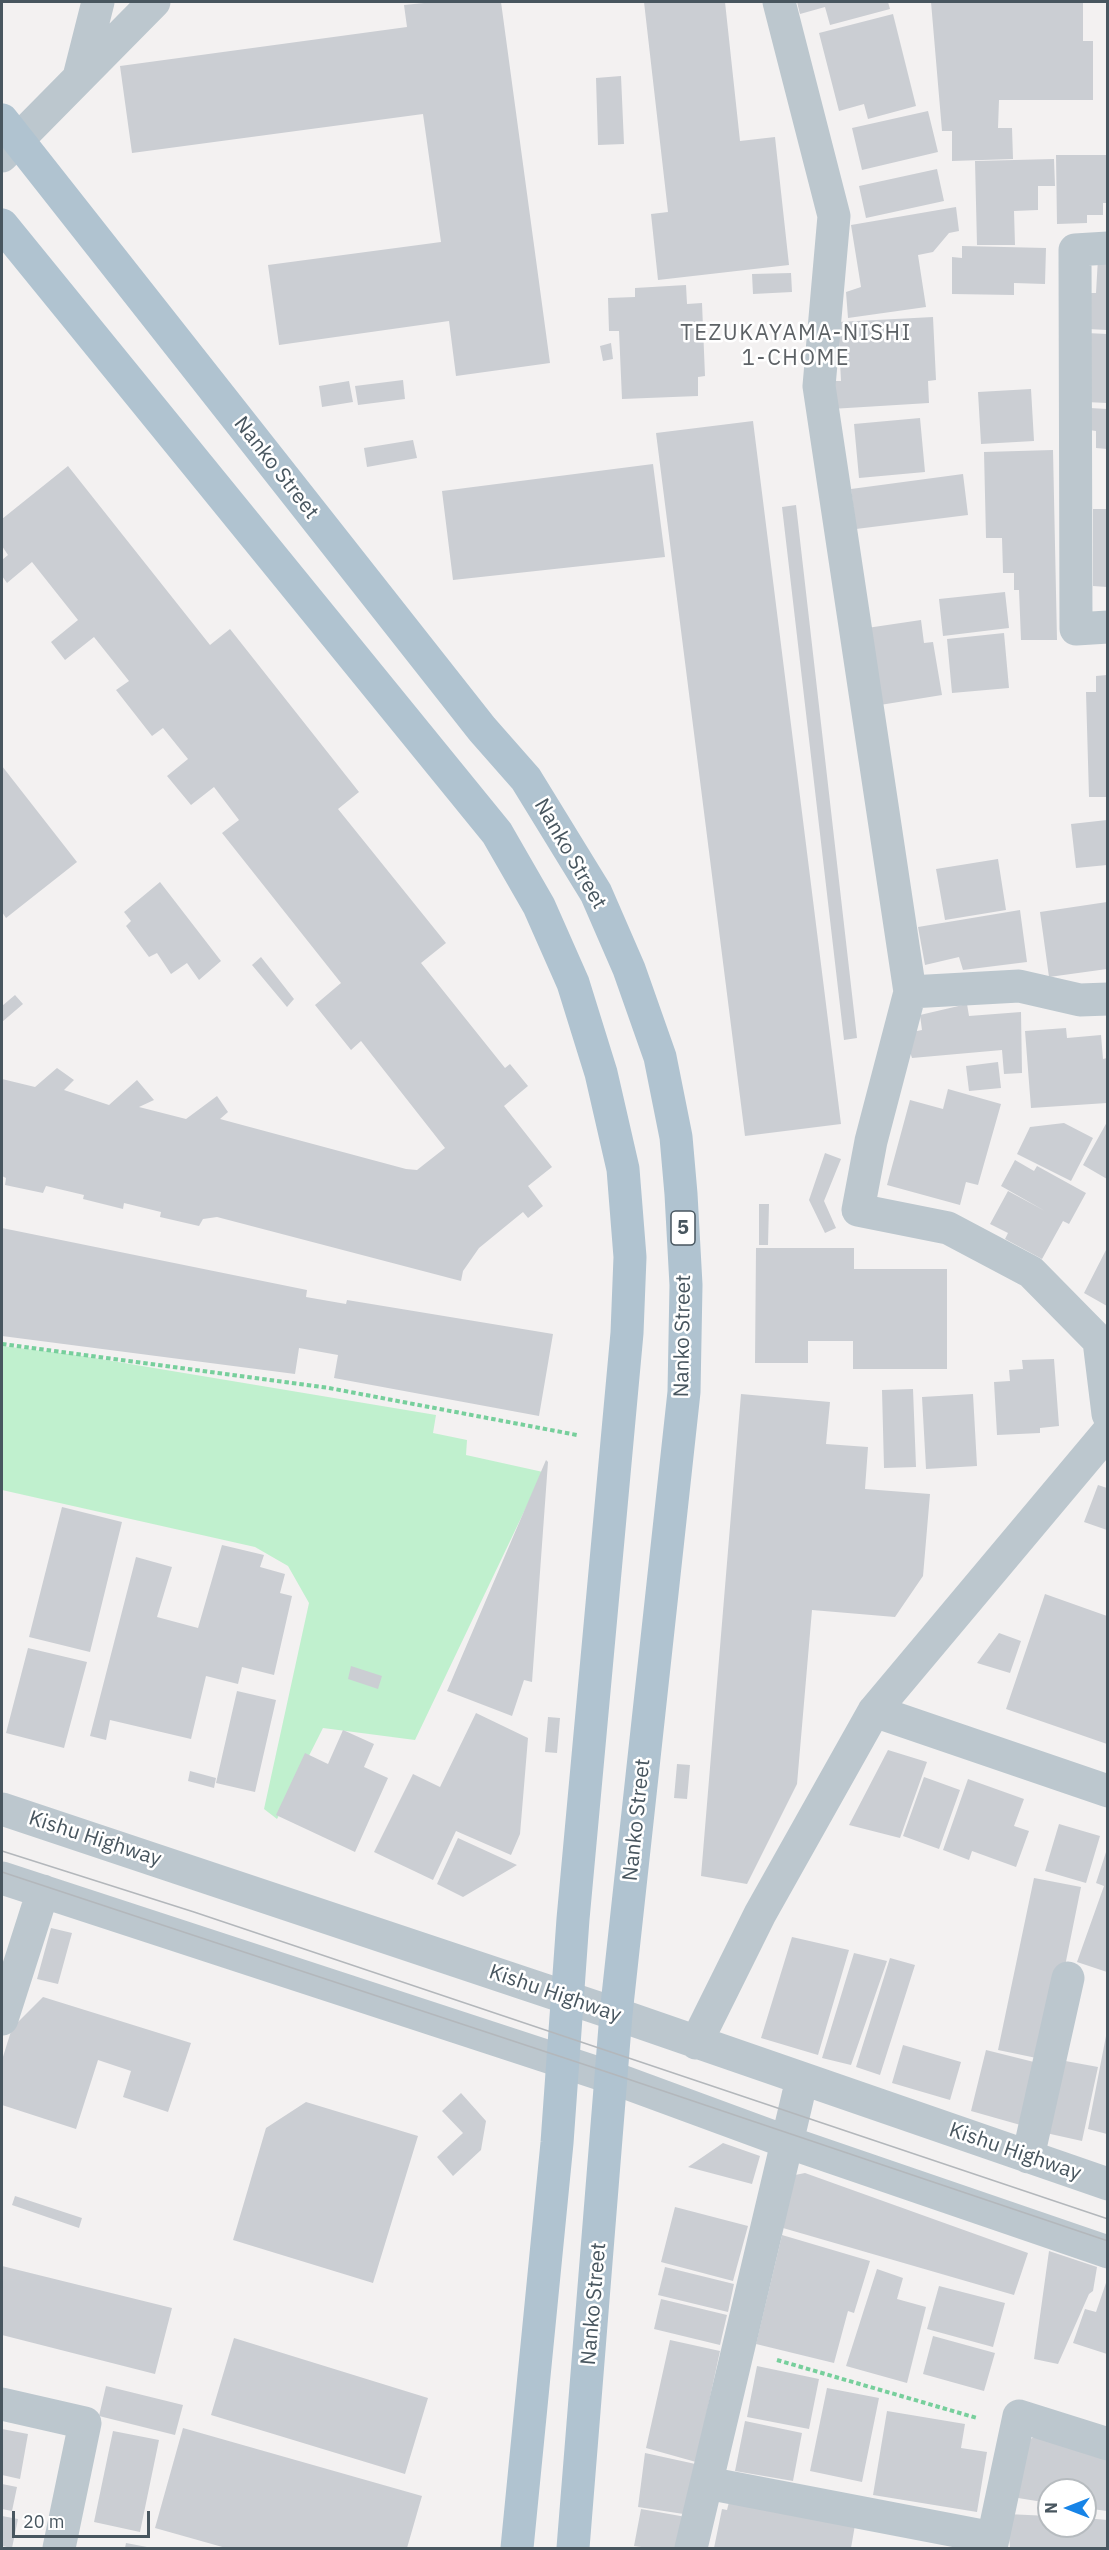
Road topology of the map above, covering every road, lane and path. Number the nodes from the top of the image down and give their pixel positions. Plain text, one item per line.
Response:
1 (98, 2) edge
2 (154, 2) edge
3 (779, 2) edge
4 (79, 77) junction
5 (7, 138) edge
6 (2, 225) edge
7 (1107, 248) edge
8 (1107, 627) edge
9 (910, 992) junction
10 (1107, 999) edge
11 (2, 1344) edge
12 (1107, 1414) edge
13 (1107, 1432) edge
14 (577, 1434) dead end
15 (874, 1711) junction
16 (1107, 1791) edge
17 (2, 1809) edge
18 (2, 1878) edge
19 (43, 1892) junction
20 (1068, 1977) dead end
21 (567, 1998) junction
22 (616, 2014) junction
23 (2, 2019) edge
24 (696, 2043) junction
25 (564, 2064) junction
26 (613, 2078) junction
27 (802, 2079) junction
28 (787, 2142) junction
29 (1028, 2157) junction
30 (1107, 2184) edge
31 (1107, 2252) edge
32 (739, 2348) junction
33 (2, 2404) edge
34 (1016, 2429) junction
35 (1107, 2444) edge
36 (707, 2482) junction
37 (992, 2543) edge
38 (59, 2548) edge
39 (517, 2548) edge
40 (573, 2548) edge
41 (691, 2548) edge

1 - 4 street
2 - 4 street
3 - 9 street
4 - 5 street
5 - 22 main road, Nanko Street / 5
6 - 21 main road
7 - 8 street
9 - 10 street
9 - 12 street
11 - 14 path
13 - 15 street
15 - 16 street
15 - 24 street
17 - 21 street, Kishu Highway
18 - 19 street
19 - 23 street
19 - 25 street
20 - 29 street
21 - 22 street, Kishu Highway
21 - 25 main road
22 - 24 street, Kishu Highway
22 - 26 main road, Nanko Street / 5
24 - 27 street, Kishu Highway
25 - 26 street
25 - 39 main road
26 - 28 street
26 - 40 main road, Nanko Street / 5
27 - 28 street
27 - 29 street, Kishu Highway
28 - 31 street
28 - 32 street
29 - 30 street, Kishu Highway
32 - 34 path
32 - 36 street
33 - 38 street
34 - 35 street
34 - 37 street
36 - 37 street
36 - 41 street

